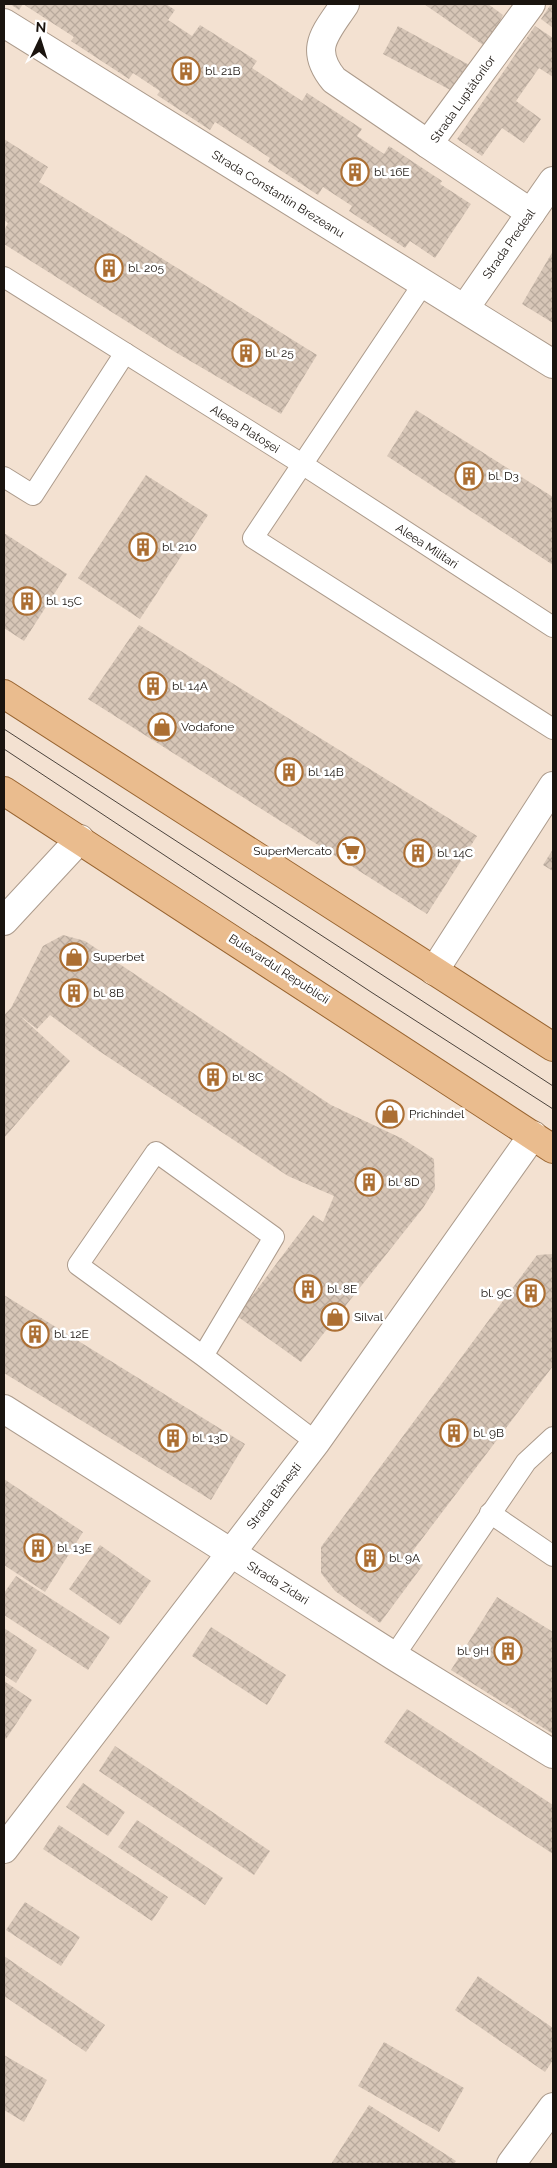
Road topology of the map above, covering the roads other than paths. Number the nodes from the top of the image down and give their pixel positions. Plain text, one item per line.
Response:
1 (345, 4) edge
2 (531, 4) edge
3 (4, 22) edge
4 (428, 144) junction
5 (553, 181) edge
6 (531, 213) junction
7 (4, 277) edge
8 (423, 284) junction
9 (465, 308) junction
10 (125, 353) junction
11 (553, 364) edge
12 (302, 464) junction
13 (4, 477) edge
14 (553, 627) edge
15 (4, 694) edge
16 (553, 728) edge
17 (553, 786) edge
18 (4, 791) edge
19 (80, 839) junction
20 (4, 921) edge
21 (434, 971) junction
22 (553, 1048) edge
23 (543, 1142) edge
24 (203, 1356) junction
25 (4, 1409) edge
26 (553, 1438) edge
27 (316, 1442) junction
28 (490, 1513) junction
29 (230, 1553) junction
30 (553, 1556) edge
31 (394, 1656) junction
32 (553, 1754) edge
33 (4, 1849) edge
34 (553, 2106) edge
35 (511, 2164) edge

1 - 4 street
2 - 4 street, Strada Luptătorilor
3 - 8 street, Strada Constantin Brezeanu
4 - 6 street, Strada Luptătorilor
5 - 6 street, Strada Predeal
6 - 9 street, Strada Predeal
7 - 10 lane, Aleea Platoșei
8 - 9 street, Strada Constantin Brezeanu
8 - 12 lane
9 - 11 street, Strada Constantin Brezeanu
10 - 12 lane, Aleea Platoșei
10 - 13 lane
12 - 14 lane, Aleea Militari
12 - 16 lane
15 - 21 main road
17 - 21 street
18 - 19 main road, Bulevardul Republicii
19 - 20 street
19 - 23 main road, Bulevardul Republicii
21 - 22 main road
23 - 27 street, Strada Bănești
24 - 24 lane
24 - 27 lane
25 - 29 street, Strada Zidari
26 - 28 lane
27 - 29 street, Strada Bănești
28 - 30 lane
28 - 31 lane
29 - 31 street, Strada Zidari
29 - 33 street, Strada Bănești
31 - 32 street, Strada Zidari
34 - 35 street

